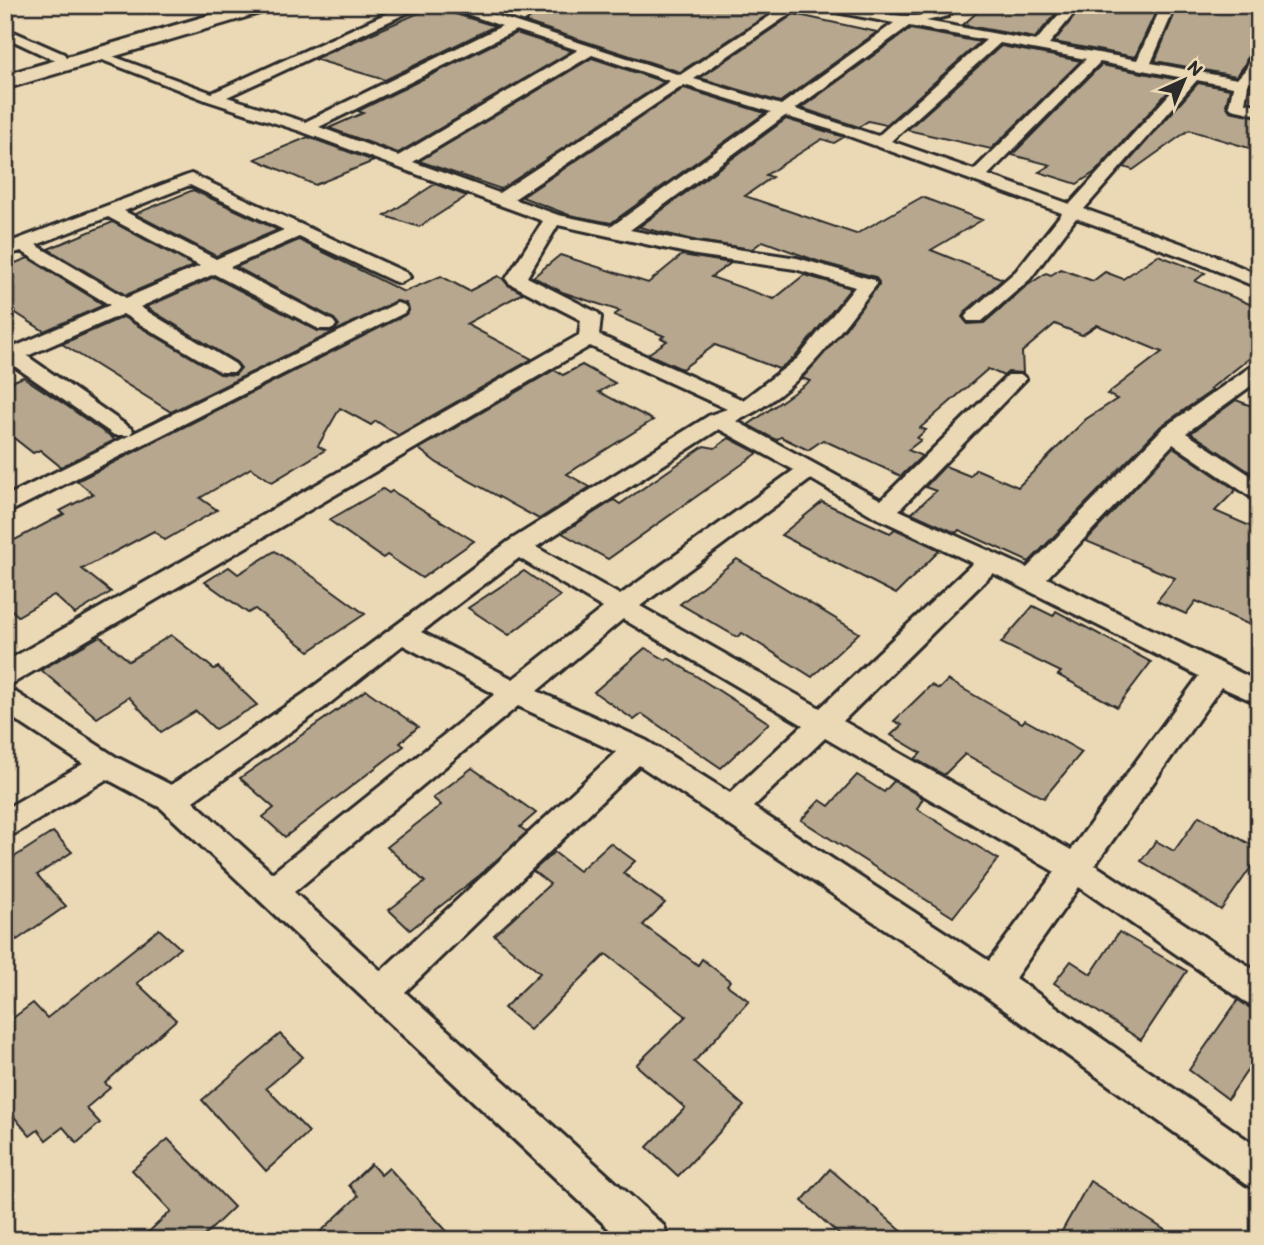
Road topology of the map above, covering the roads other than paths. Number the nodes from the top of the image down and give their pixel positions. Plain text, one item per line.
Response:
1 (234, 5) edge
2 (267, 5) edge
3 (417, 5) edge
4 (448, 5) edge
5 (796, 5) edge
6 (820, 5) edge
7 (951, 5) edge
8 (1074, 5) edge
9 (1169, 5) edge
10 (906, 21) junction
11 (514, 25) junction
12 (5, 32) edge
13 (996, 39) junction
14 (1040, 45) junction
15 (589, 50) junction
16 (1259, 53) edge
17 (99, 56) junction
18 (59, 57) junction
19 (1095, 59) junction
20 (1142, 66) junction
21 (1256, 71) edge
22 (5, 72) edge
23 (1194, 75) junction
24 (682, 80) junction
25 (5, 82) edge
26 (1241, 84) junction
27 (213, 98) junction
28 (784, 110) junction
29 (1259, 110) edge
30 (306, 128) junction
31 (879, 143) junction
32 (400, 162) junction
33 (977, 177) junction
34 (500, 201) junction
35 (110, 211) junction
36 (1072, 212) junction
37 (554, 219) junction
38 (301, 229) junction
39 (614, 233) junction
40 (14, 248) edge
41 (214, 267) junction
42 (400, 276) dead end
43 (1259, 282) edge
44 (124, 306) junction
45 (397, 309) dead end
46 (975, 317) dead end
47 (326, 324) dead end
48 (589, 338) junction
49 (7, 354) edge
50 (228, 368) dead end
51 (1259, 370) edge
52 (1016, 379) dead end
53 (745, 409) junction
54 (718, 420) junction
55 (122, 430) dead end
56 (1171, 433) junction
57 (810, 469) junction
58 (1259, 492) edge
59 (5, 508) edge
60 (883, 512) junction
61 (518, 547) junction
62 (990, 561) junction
63 (1030, 580) junction
64 (621, 607) junction
65 (401, 633) junction
66 (1217, 672) junction
67 (5, 675) edge
68 (516, 693) junction
69 (1259, 694) edge
70 (5, 699) edge
71 (823, 723) junction
72 (636, 750) junction
73 (106, 765) junction
74 (172, 800) junction
75 (732, 809) junction
76 (5, 824) edge
77 (1077, 869) junction
78 (271, 892) junction
79 (993, 982) junction
80 (1259, 992) edge
81 (381, 993) junction
82 (1259, 1171) edge
83 (649, 1240) edge

1 - 18 main road
2 - 17 main road
3 - 27 street
4 - 11 street
5 - 24 street
6 - 10 street
7 - 10 street
8 - 14 street
9 - 20 street
10 - 13 street
10 - 28 street
11 - 15 street
11 - 30 street
12 - 18 street
13 - 14 street
13 - 31 street
14 - 19 street
15 - 24 street
15 - 32 street
16 - 21 street
17 - 25 main road
17 - 27 street
18 - 22 main road
19 - 20 street
19 - 33 street
20 - 23 street
21 - 26 street
23 - 26 street
23 - 36 street
24 - 28 street
24 - 34 street
26 - 29 street
27 - 30 street
28 - 31 street
28 - 39 street
30 - 32 street
31 - 33 street
32 - 34 street
33 - 36 street
34 - 37 street
35 - 38 street
35 - 40 street
35 - 41 street
36 - 43 street
36 - 46 street
37 - 39 street
37 - 48 street
38 - 41 street
38 - 42 street
39 - 53 street
40 - 44 street
41 - 44 street
41 - 47 street
44 - 49 street
44 - 50 street
45 - 59 street
48 - 53 street
48 - 67 street
49 - 55 street
51 - 56 street
52 - 60 street
53 - 54 street
54 - 57 street
54 - 61 street
56 - 58 street
56 - 63 street
57 - 60 street
57 - 64 street
60 - 62 street
61 - 64 street
61 - 65 street
62 - 63 street
62 - 71 street
63 - 66 street
64 - 68 street
64 - 71 street
65 - 68 street
65 - 74 street
66 - 69 street
66 - 77 street
68 - 72 street
68 - 78 street
70 - 73 street
71 - 75 street
71 - 77 street
72 - 75 street
72 - 81 street
73 - 74 street
73 - 76 street
74 - 78 street
75 - 79 street
77 - 79 street
77 - 80 street
78 - 81 street
79 - 82 street
81 - 83 street

